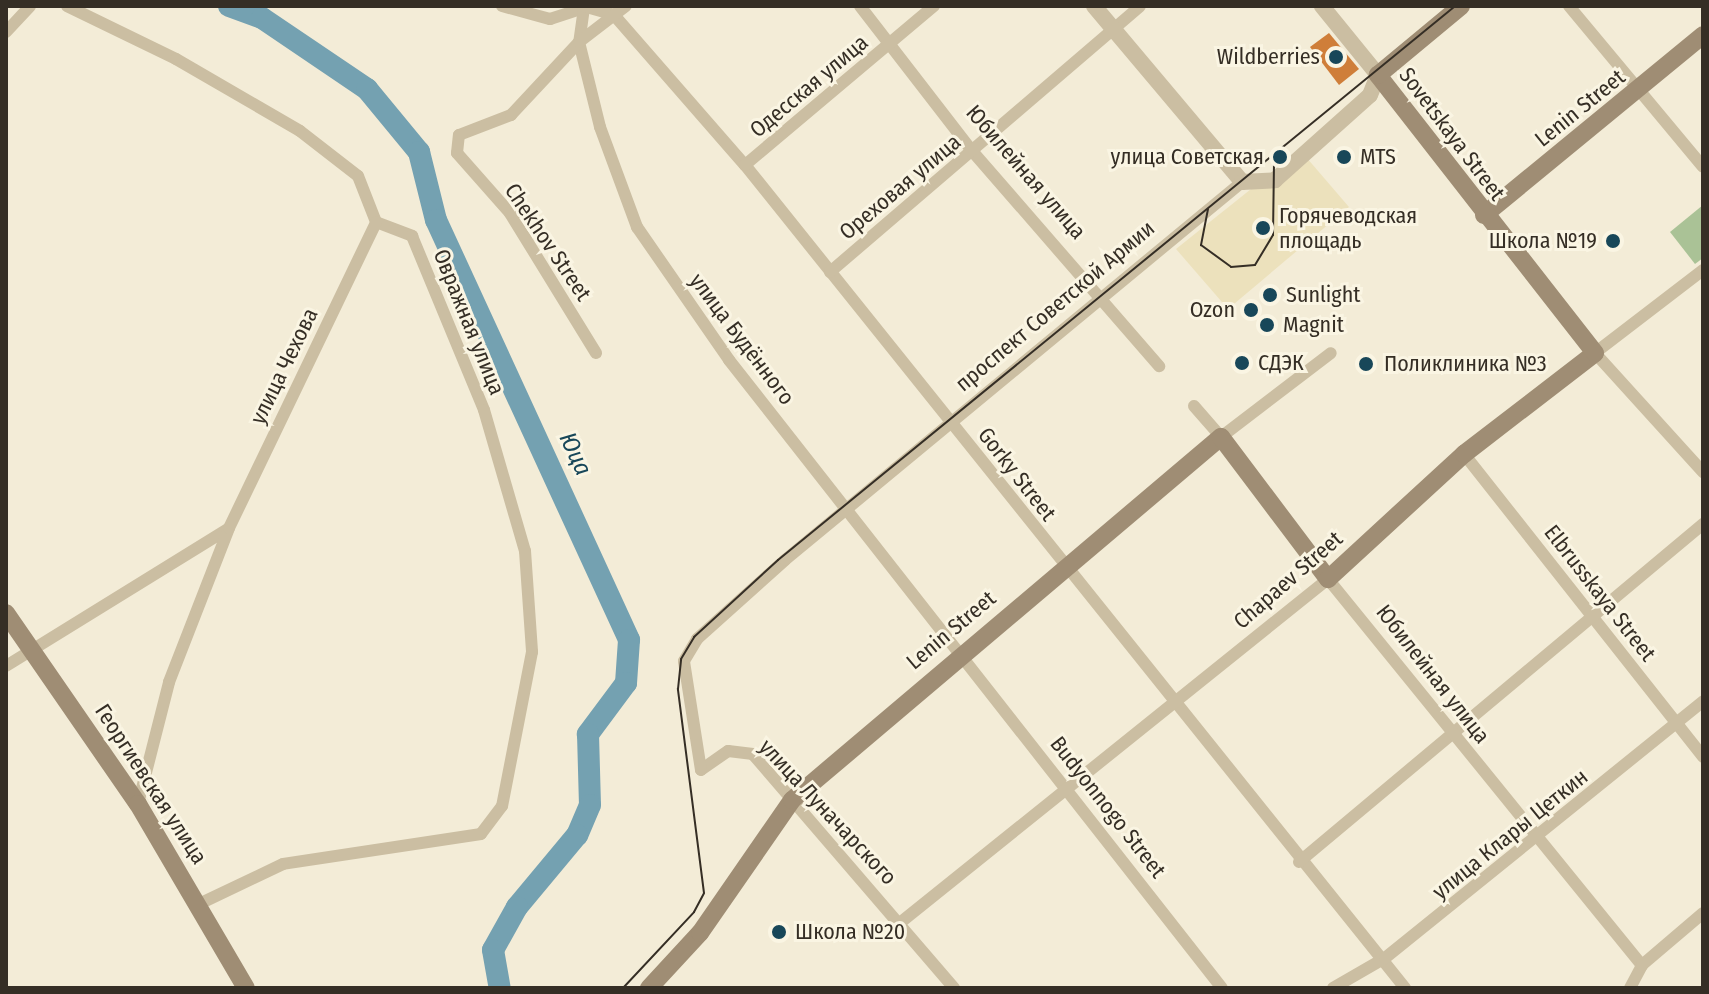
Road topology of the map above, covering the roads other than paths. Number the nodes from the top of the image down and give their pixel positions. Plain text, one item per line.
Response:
1 (30, 6) edge
2 (67, 6) edge
3 (502, 6) edge
4 (626, 6) edge
5 (860, 6) edge
6 (934, 6) edge
7 (1094, 6) edge
8 (1140, 6) edge
9 (1322, 6) edge
10 (1461, 6) edge
11 (1569, 6) edge
12 (583, 7) edge
13 (614, 15) junction
14 (1112, 29) junction
15 (6, 32) edge
16 (1703, 35) edge
17 (579, 42) junction
18 (890, 44) junction
19 (1378, 75) junction
20 (1639, 91) junction
21 (973, 152) junction
22 (745, 165) junction
23 (1703, 167) edge
24 (1242, 182) junction
25 (1484, 215) junction
26 (376, 222) junction
27 (1703, 270) edge
28 (830, 272) junction
29 (1103, 297) junction
30 (596, 353) dead end
31 (1331, 353) dead end
32 (1595, 353) junction
33 (1159, 366) dead end
34 (1194, 406) dead end
35 (952, 422) junction
36 (1221, 437) junction
37 (1464, 454) junction
38 (1703, 472) edge
39 (848, 509) junction
40 (1703, 524) edge
41 (229, 528) junction
42 (1064, 567) junction
43 (1328, 579) junction
44 (6, 613) edge
45 (1591, 619) junction
46 (961, 651) junction
47 (35, 652) junction
48 (684, 661) joint
49 (6, 666) edge
50 (1703, 701) edge
51 (1176, 707) junction
52 (1676, 724) junction
53 (1451, 736) junction
54 (1703, 757) edge
55 (1070, 792) junction
56 (792, 800) junction
57 (138, 804) junction
58 (1536, 841) junction
59 (1299, 862) junction
60 (199, 904) junction
61 (1703, 913) edge
62 (901, 922) junction
63 (1385, 958) junction
64 (1642, 965) junction
65 (246, 988) edge
66 (649, 988) edge
67 (954, 988) edge
68 (1222, 988) edge
69 (1333, 988) edge
70 (1405, 988) edge
71 (1630, 988) edge

1 - 15 street
2 - 26 street
3 - 12 street
4 - 13 street, Chekhov Street
5 - 18 street, Юбилейная улица
6 - 18 street, Одесская улица
7 - 14 street
8 - 14 street, Ореховая улица
9 - 19 street, Sovetskaya Street
10 - 19 main road, проспект Советской Армии
11 - 20 street
12 - 13 street
12 - 17 street, улица Будённого
13 - 17 street, Chekhov Street
13 - 22 street, Gorky Street
14 - 21 street, Ореховая улица
14 - 24 street
16 - 20 main road, Lenin Street
17 - 30 street, Chekhov Street
17 - 39 street, улица Будённого
18 - 21 street, Юбилейная улица
18 - 22 street, Одесская улица
19 - 24 street, проспект Советской Армии
19 - 25 main road, Sovetskaya Street
20 - 23 street
20 - 25 main road, Lenin Street
21 - 28 street, Ореховая улица
21 - 29 street, Юбилейная улица
22 - 28 street, Gorky Street
24 - 29 street, проспект Советской Армии
25 - 32 main road, Sovetskaya Street
26 - 41 street, улица Чехова
26 - 60 street, Овражная улица
27 - 32 street, Chapaev Street
28 - 35 street, Gorky Street
29 - 33 street, Юбилейная улица
29 - 35 street, проспект Советской Армии
31 - 36 street, Lenin Street
32 - 37 main road, Chapaev Street
32 - 38 street, Sovetskaya Street
34 - 36 street, Юбилейная улица
35 - 39 street, проспект Советской Армии
35 - 42 street, Gorky Street
36 - 42 main road, Lenin Street
36 - 43 main road, Юбилейная улица
37 - 43 main road, Chapaev Street
37 - 45 street, Elbrusskaya Street
39 - 46 street, улица Будённого
39 - 48 street, проспект Советской Армии
40 - 45 street
41 - 47 street
41 - 57 street, улица Чехова
42 - 46 main road, Lenin Street
42 - 51 street, Gorky Street
43 - 51 street, Chapaev Street
43 - 53 street, Юбилейная улица
44 - 47 main road, Георгиевская улица
45 - 52 street, Elbrusskaya Street
45 - 53 street
46 - 55 street, Budyonnogo Street
46 - 56 main road, Lenin Street
47 - 49 street
47 - 57 main road, Георгиевская улица
48 - 56 street, улица Луначарского
50 - 52 street, улица Клары Цеткин
51 - 55 street, Chapaev Street
51 - 59 street, Gorky Street
52 - 54 street, Elbrusskaya Street
52 - 58 street, улица Клары Цеткин
53 - 58 street, Юбилейная улица
53 - 59 street
55 - 62 street, Chapaev Street
55 - 68 street, Budyonnogo Street
56 - 62 street, улица Луначарского
56 - 66 main road, Lenin Street
57 - 60 main road, Георгиевская улица
58 - 63 street, улица Клары Цеткин
58 - 64 street, Юбилейная улица
59 - 63 street, Gorky Street
60 - 65 main road, Георгиевская улица
61 - 64 street
62 - 67 street, улица Луначарского
63 - 69 street, улица Клары Цеткин
63 - 70 street, Gorky Street
64 - 71 street

